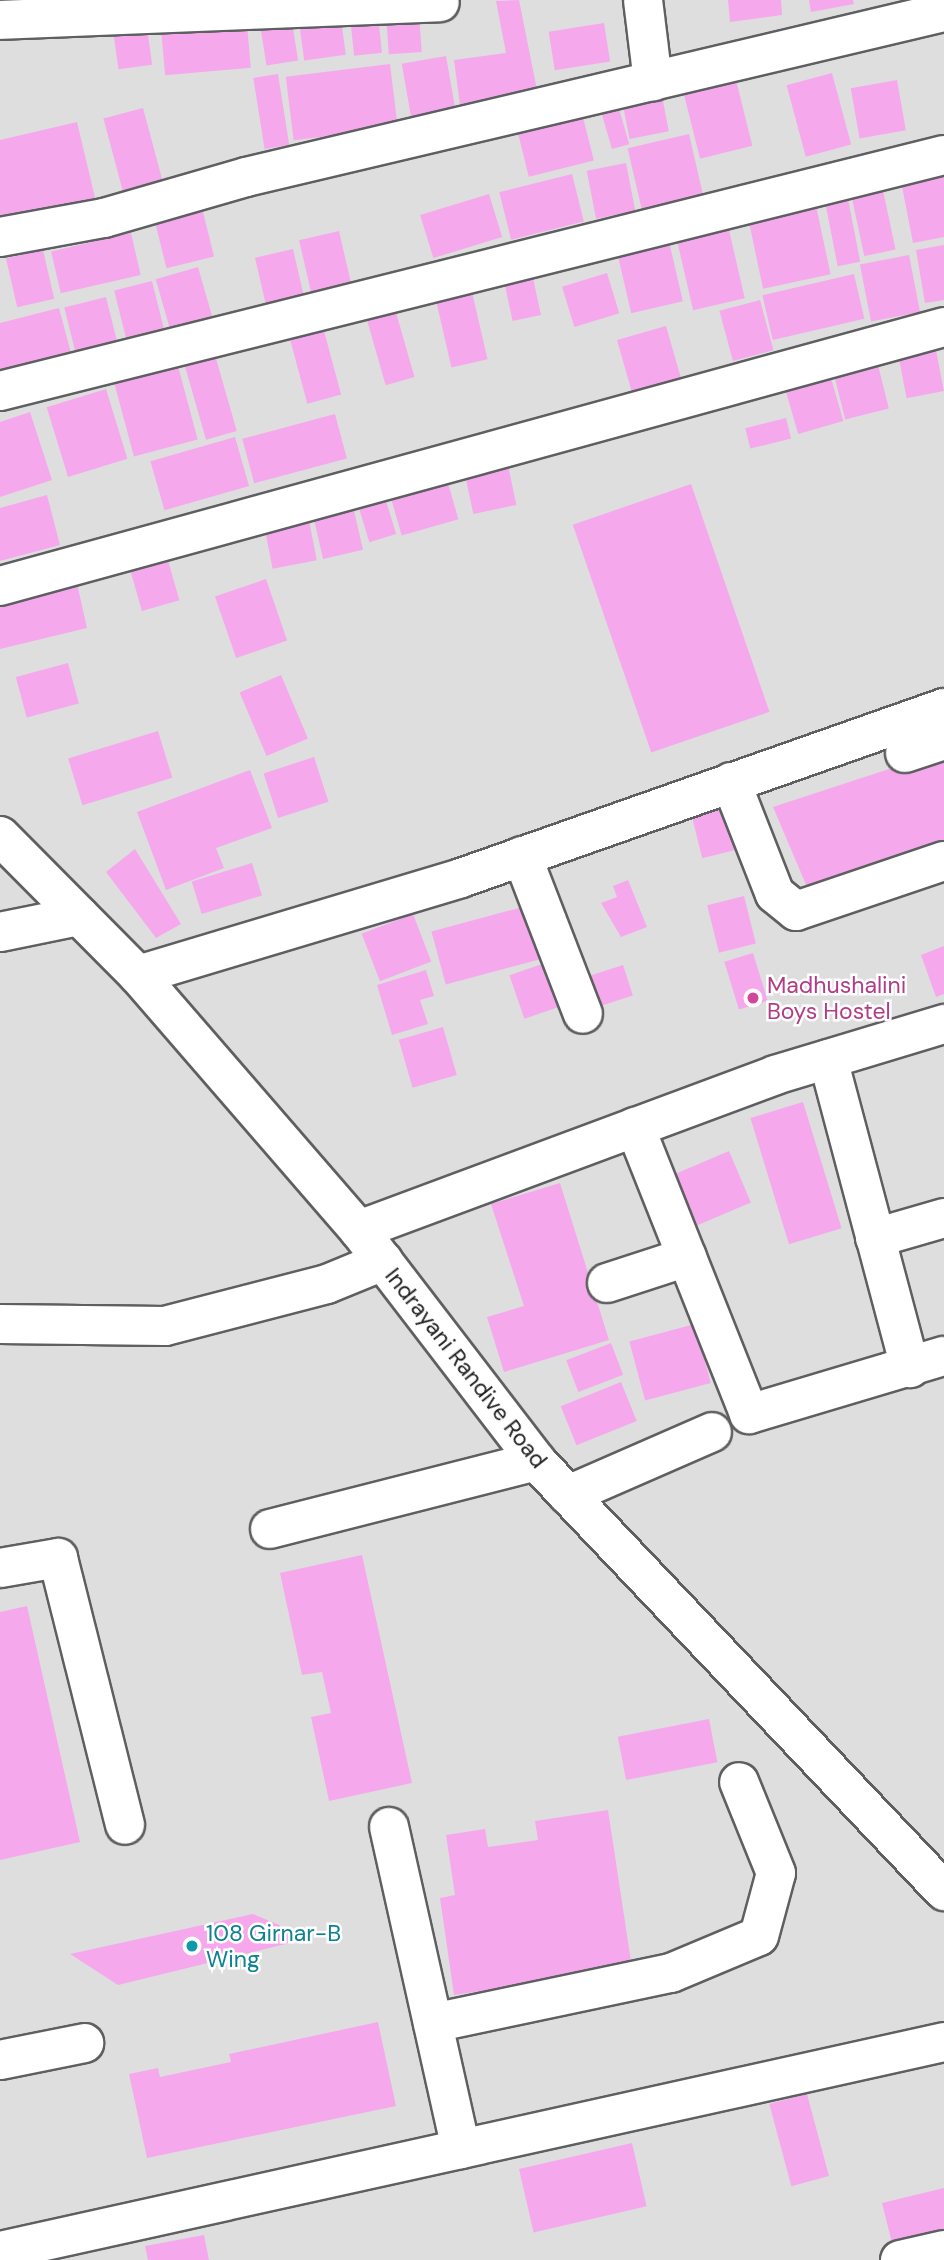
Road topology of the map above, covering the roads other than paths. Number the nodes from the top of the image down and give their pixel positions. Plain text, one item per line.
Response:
1 (643, 0) edge
2 (440, 2) dead end
3 (944, 12) edge
4 (0, 20) edge
5 (653, 81) junction
6 (944, 155) edge
7 (0, 237) edge
8 (944, 327) edge
9 (0, 391) edge
10 (0, 586) edge
11 (944, 708) edge
12 (944, 740) edge
13 (905, 752) dead end
14 (732, 782) junction
15 (0, 836) edge
16 (522, 856) junction
17 (944, 861) edge
18 (79, 916) junction
19 (0, 932) edge
20 (138, 975) junction
21 (583, 1014) dead end
22 (944, 1024) edge
23 (828, 1059) junction
24 (635, 1127) junction
25 (944, 1218) edge
26 (359, 1230) junction
27 (875, 1238) junction
28 (687, 1257) junction
29 (383, 1261) junction
30 (607, 1283) dead end
31 (0, 1324) edge
32 (927, 1362) edge
33 (712, 1432) dead end
34 (536, 1461) junction
35 (568, 1495) junction
36 (270, 1529) dead end
37 (0, 1568) edge
38 (739, 1782) dead end
39 (125, 1825) dead end
40 (389, 1827) dead end
41 (944, 1891) edge
42 (433, 2022) junction
43 (944, 2042) edge
44 (84, 2043) dead end
45 (0, 2060) edge
46 (461, 2149) junction
47 (944, 2250) edge
48 (0, 2251) edge
49 (900, 2260) edge

1 - 5 street
2 - 4 street
3 - 5 street
5 - 7 street
6 - 9 street
8 - 10 street
11 - 14 street
12 - 13 street
14 - 16 street
14 - 17 street
15 - 18 street, Indrayani Randive Road
16 - 20 street
16 - 21 street
18 - 19 street
18 - 20 street, Indrayani Randive Road
20 - 26 street, Indrayani Randive Road
22 - 23 street
23 - 24 street
23 - 27 street
24 - 26 street
24 - 28 street
25 - 27 street
26 - 29 street, Indrayani Randive Road
27 - 32 street
28 - 30 street
28 - 32 street
29 - 31 street
29 - 34 street, Indrayani Randive Road
33 - 35 street
34 - 35 street, Indrayani Randive Road
34 - 36 street
35 - 41 street, Indrayani Randive Road
37 - 39 street
38 - 42 street
40 - 42 street
42 - 46 street
43 - 46 street
44 - 45 street
46 - 48 street
47 - 49 street

